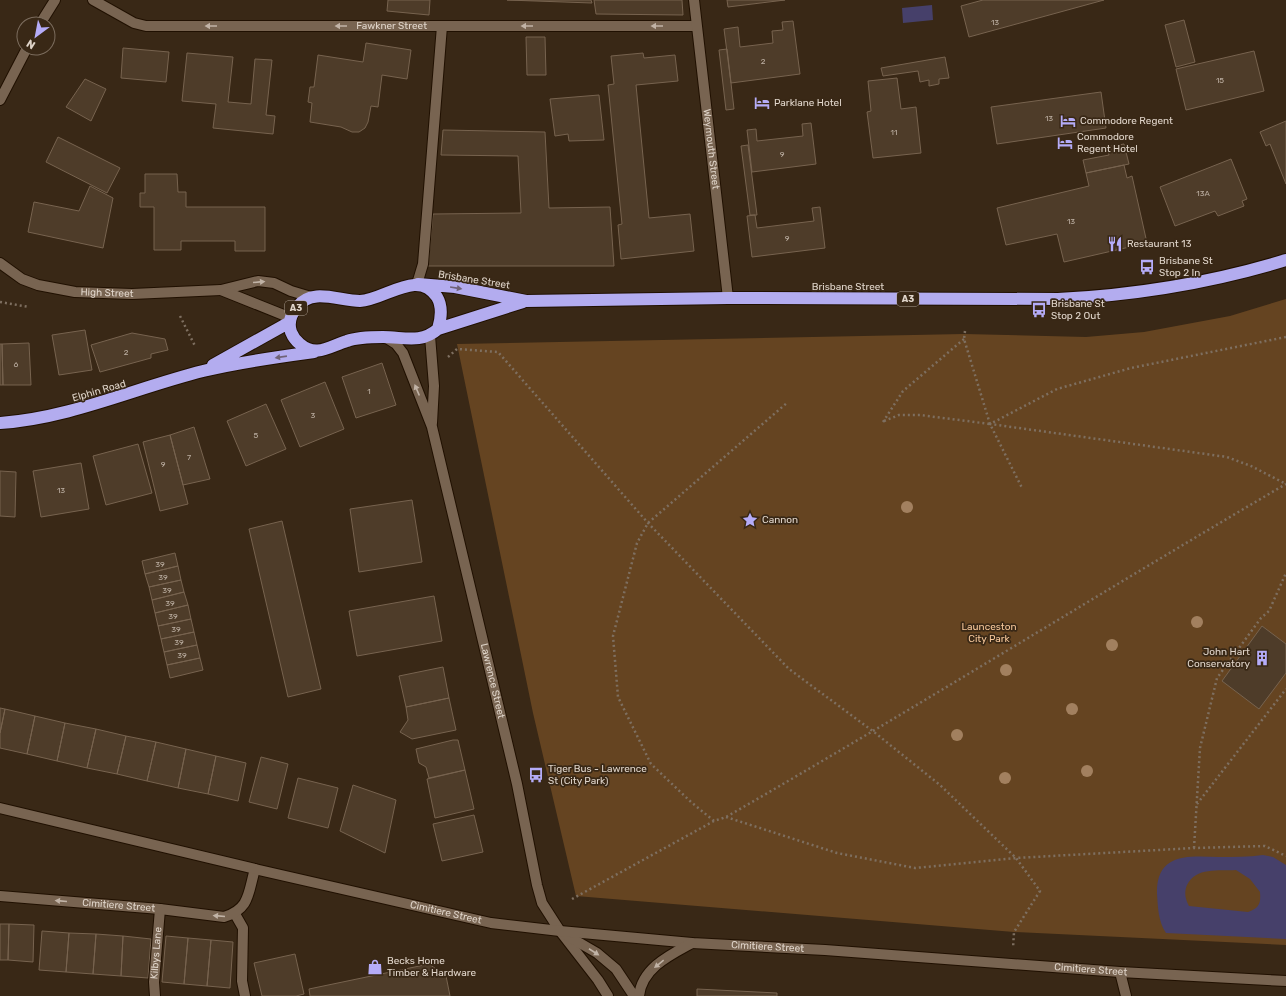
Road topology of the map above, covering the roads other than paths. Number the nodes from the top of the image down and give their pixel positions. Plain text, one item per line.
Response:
1 (54, 0) edge
2 (93, 0) edge
3 (694, 0) edge
4 (45, 16) edge
5 (442, 26) junction
6 (696, 26) junction
7 (23, 56) edge
8 (0, 100) edge
9 (1286, 260) edge
10 (0, 263) edge
11 (417, 284) junction
12 (221, 290) junction
13 (311, 297) junction
14 (728, 298) junction
15 (526, 301) junction
16 (290, 320) junction
17 (434, 333) junction
18 (385, 337) junction
19 (319, 352) junction
20 (203, 371) junction
21 (0, 423) edge
22 (432, 426) junction
23 (0, 808) edge
24 (255, 869) junction
25 (0, 896) edge
26 (160, 909) junction
27 (235, 914) junction
28 (560, 931) junction
29 (692, 943) junction
30 (1120, 972) junction
31 (1286, 982) edge
32 (155, 996) edge
33 (245, 996) edge
34 (608, 996) edge
35 (634, 996) edge
36 (639, 996) edge
37 (1126, 996) edge

1 - 4 street
5 -> 2 street, Fawkner Street
3 - 6 street, Weymouth Street
6 -> 5 street, Fawkner Street
5 - 11 street
6 - 14 street, Weymouth Street
7 - 8 street
9 - 14 highway, Brisbane Street / A3
10 - 12 street, High Street
11 - 13 highway, A3
11 -> 15 highway, Brisbane Street / A3
11 - 17 highway
12 -> 13 street, High Street
12 - 16 street, High Street
13 - 16 highway, A3
14 - 15 highway, Brisbane Street / A3
15 - 17 highway, Brisbane Street / A3
16 - 19 highway, A3
16 - 20 highway, Elphin Road / A3
17 - 18 highway, A3
17 - 22 street, Lawrence Street
18 - 19 highway, A3
22 -> 18 street, Lawrence Street
19 -> 20 highway, Elphin Road / A3
20 - 21 highway, Elphin Road / A3
22 - 28 street, Lawrence Street
23 - 24 street, Cimitiere Street
24 - 27 street
24 - 28 street, Cimitiere Street
26 -> 25 street, Cimitiere Street
27 -> 26 street, Cimitiere Street
26 - 32 street, Kilbys Lane
27 - 33 street
28 - 29 street, Cimitiere Street
28 - 34 street, Lawrence Street
28 -> 35 street, Lawrence Street
29 - 30 street, Cimitiere Street
29 -> 36 street
30 - 31 street, Cimitiere Street
30 - 37 street

